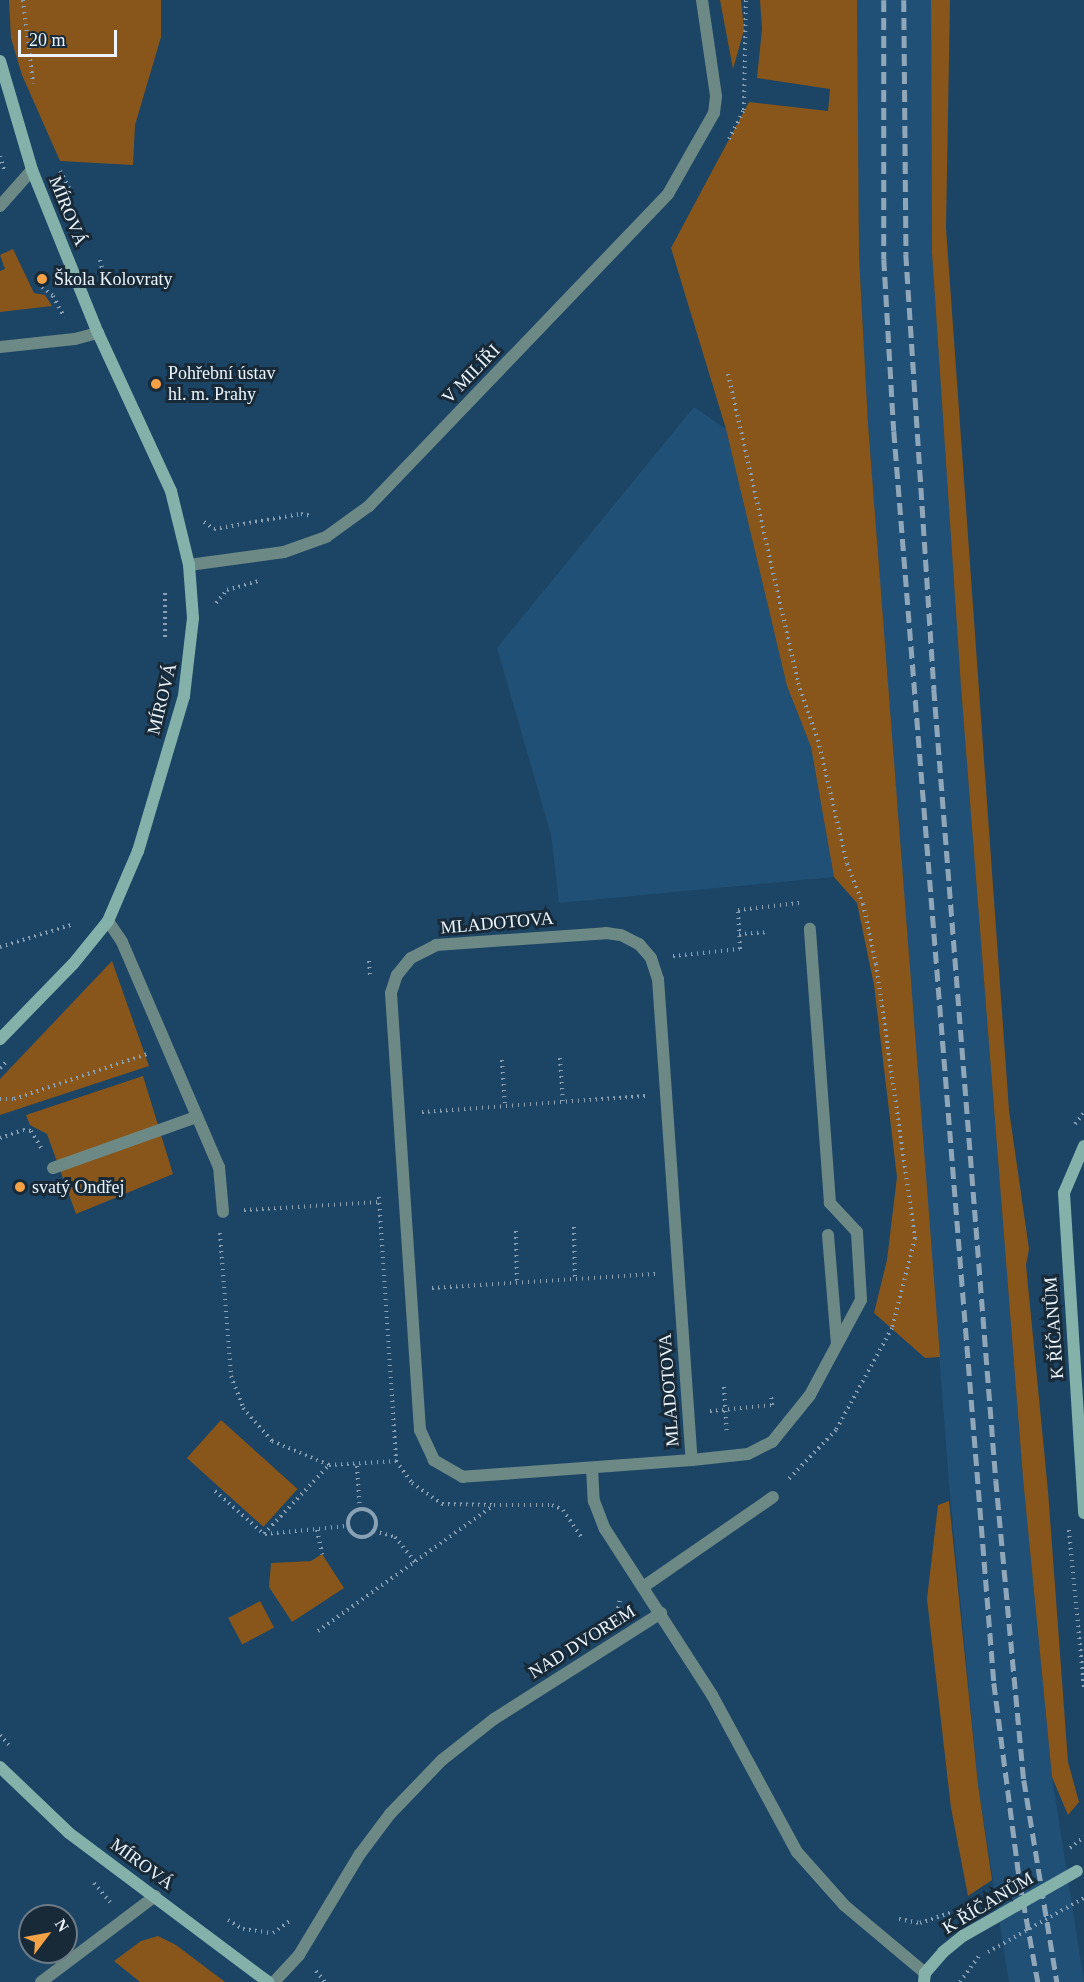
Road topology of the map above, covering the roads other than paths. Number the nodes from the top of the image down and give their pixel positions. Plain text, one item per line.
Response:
1 (702, 0) edge
2 (0, 61) edge
3 (32, 170) junction
4 (0, 206) edge
5 (98, 333) junction
6 (0, 347) edge
7 (189, 566) junction
8 (108, 921) junction
9 (810, 929) dead end
10 (0, 1039) edge
11 (196, 1117) junction
12 (1084, 1146) edge
13 (52, 1168) road end
14 (223, 1212) road end
15 (828, 1235) dead end
16 (837, 1345) junction
17 (692, 1460) junction
18 (592, 1468) junction
19 (773, 1497) dead end
20 (1084, 1513) edge
21 (643, 1587) junction
22 (661, 1613) junction
23 (0, 1767) edge
24 (1080, 1869) edge
25 (155, 1896) junction
26 (924, 1977) edge
27 (41, 1982) edge
28 (268, 1982) edge
29 (274, 1982) edge

1 - 7 street, V MILÍŘI
2 - 3 street, MÍROVÁ
3 - 4 street, MÍROVÁ
3 - 5 street, MÍROVÁ
5 - 6 street
5 - 7 street, MÍROVÁ
7 - 8 street, MÍROVÁ
8 - 10 street, MÍROVÁ
8 - 11 street
9 - 16 street
11 - 13 street
11 - 14 street
12 - 20 street, K ŘÍČANŮM
15 - 16 street
16 - 17 street
17 - 18 street, MLADOTOVA
17 - 18 street, MLADOTOVA
18 - 21 street
19 - 21 street
21 - 22 street
22 - 26 street, NAD DVOREM
22 - 29 street, NAD DVOREM
23 - 25 street, MÍROVÁ
24 - 26 street, K ŘÍČANŮM, bridge
25 - 27 street
25 - 28 street, MÍROVÁ

